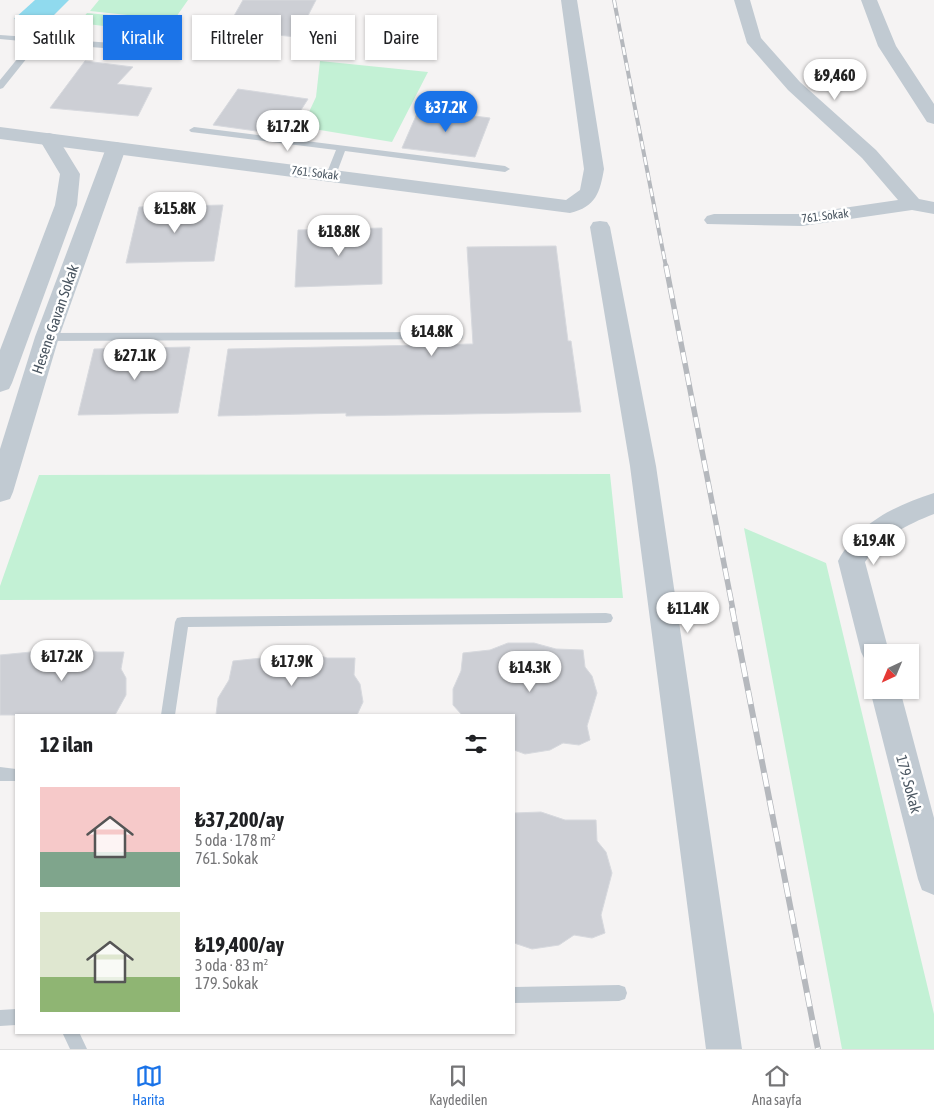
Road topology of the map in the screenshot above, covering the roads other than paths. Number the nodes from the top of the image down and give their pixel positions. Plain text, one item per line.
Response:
1 (569, 0) edge
2 (742, 0) edge
3 (869, 0) edge
4 (0, 37) edge
5 (15, 39) edge
6 (21, 60) edge
7 (0, 86) edge
8 (934, 118) edge
9 (194, 130) dead end
10 (0, 133) edge
11 (49, 140) junction
12 (116, 148) junction
13 (342, 148) junction
14 (504, 169) dead end
15 (331, 175) junction
16 (912, 204) junction
17 (934, 208) edge
18 (714, 220) dead end
19 (600, 227) dead end
20 (458, 336) dead end
21 (47, 337) junction
22 (0, 383) edge
23 (0, 492) edge
24 (934, 503) edge
25 (606, 618) dead end
26 (873, 644) edge
27 (887, 699) edge
28 (168, 714) edge
29 (0, 774) edge
30 (15, 775) edge
31 (934, 879) edge
32 (619, 993) dead end
33 (515, 995) edge
34 (15, 1017) edge
35 (0, 1018) edge
36 (71, 1034) edge
37 (79, 1049) edge
38 (724, 1049) edge

1 - 15 street, 761. Sokak
2 - 16 street
3 - 8 street
4 - 5 lane
6 - 7 lane
9 - 13 lane
10 - 11 street, 761. Sokak
11 - 12 street, 761. Sokak
11 - 22 street
12 - 15 street, 761. Sokak
12 - 21 street, Hesene Gavan Sokak
13 - 14 lane
13 - 15 lane
16 - 17 street, 761. Sokak
16 - 18 street, 761. Sokak
19 - 38 street
20 - 21 lane
21 - 23 street, Hesene Gavan Sokak
24 - 26 street
25 - 28 lane
27 - 31 street, 179. Sokak
29 - 30 lane
32 - 33 lane
34 - 35 lane
36 - 37 lane

